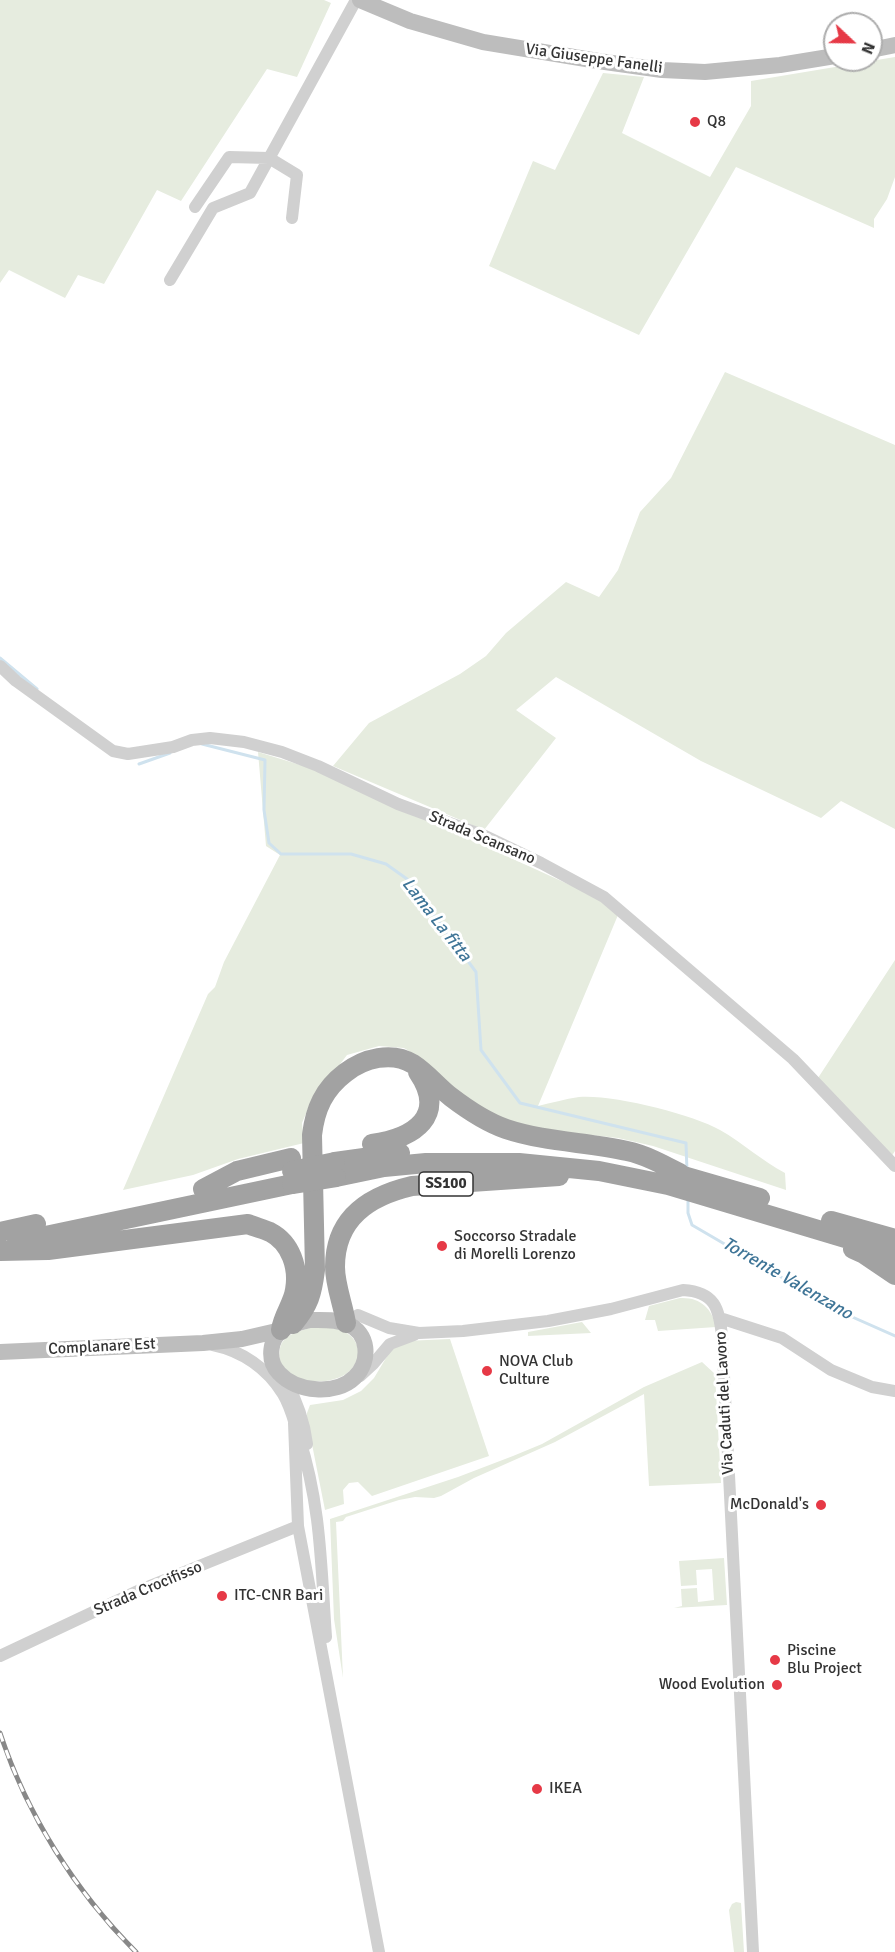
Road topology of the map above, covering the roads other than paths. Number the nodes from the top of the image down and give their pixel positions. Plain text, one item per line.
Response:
1 (363, 1) edge
2 (823, 58) edge
3 (269, 158) junction
4 (195, 207) dead end
5 (292, 218) dead end
6 (170, 280) dead end
7 (0, 666) edge
8 (413, 1064) junction
9 (335, 1162) junction
10 (895, 1166) edge
11 (292, 1171) junction
12 (669, 1181) junction
13 (774, 1216) junction
14 (861, 1228) junction
15 (0, 1232) edge
16 (895, 1232) edge
17 (895, 1239) edge
18 (0, 1246) edge
19 (0, 1251) edge
20 (895, 1253) edge
21 (315, 1270) junction
22 (895, 1275) edge
23 (349, 1314) junction
24 (720, 1318) junction
25 (287, 1327) junction
26 (419, 1333) junction
27 (203, 1343) junction
28 (0, 1352) edge
29 (354, 1379) junction
30 (286, 1381) junction
31 (895, 1391) edge
32 (294, 1423) junction
33 (309, 1468) junction
34 (298, 1526) junction
35 (0, 1656) edge
36 (331, 1695) junction
37 (379, 1952) edge
38 (753, 1952) edge

1 - 2 main road, Via Giuseppe Fanelli
1 - 3 street
3 - 4 street
3 - 5 street
3 - 6 street
7 - 10 street, Strada Scansano
8 - 9 highway, SS100
8 - 12 highway, SS100
8 - 21 highway, SS100
9 - 11 highway, SS100
9 - 11 highway, SS100, bridge
9 - 12 highway, SS100
11 - 15 highway, SS100
11 - 18 highway, SS100
12 - 13 highway, SS100
12 - 14 highway, SS100
12 - 23 highway, SS100
13 - 20 highway, SS100
13 - 22 highway
14 - 16 highway
14 - 17 highway, SS100
19 - 25 highway
21 - 23 highway, SS100
21 - 25 highway, SS100
23 - 25 main road
23 - 26 street
23 - 29 main road
24 - 26 street, Via Caduti del Lavoro
24 - 31 street
24 - 38 street, Via Caduti del Lavoro
25 - 27 main road, Complanare Est
25 - 30 main road
26 - 29 street
27 - 28 main road, Complanare Est
27 - 32 street
29 - 30 main road
30 - 33 street
32 - 33 street
32 - 34 street
33 - 36 street
34 - 35 street, Strada Crocifisso
34 - 36 street
36 - 37 street

